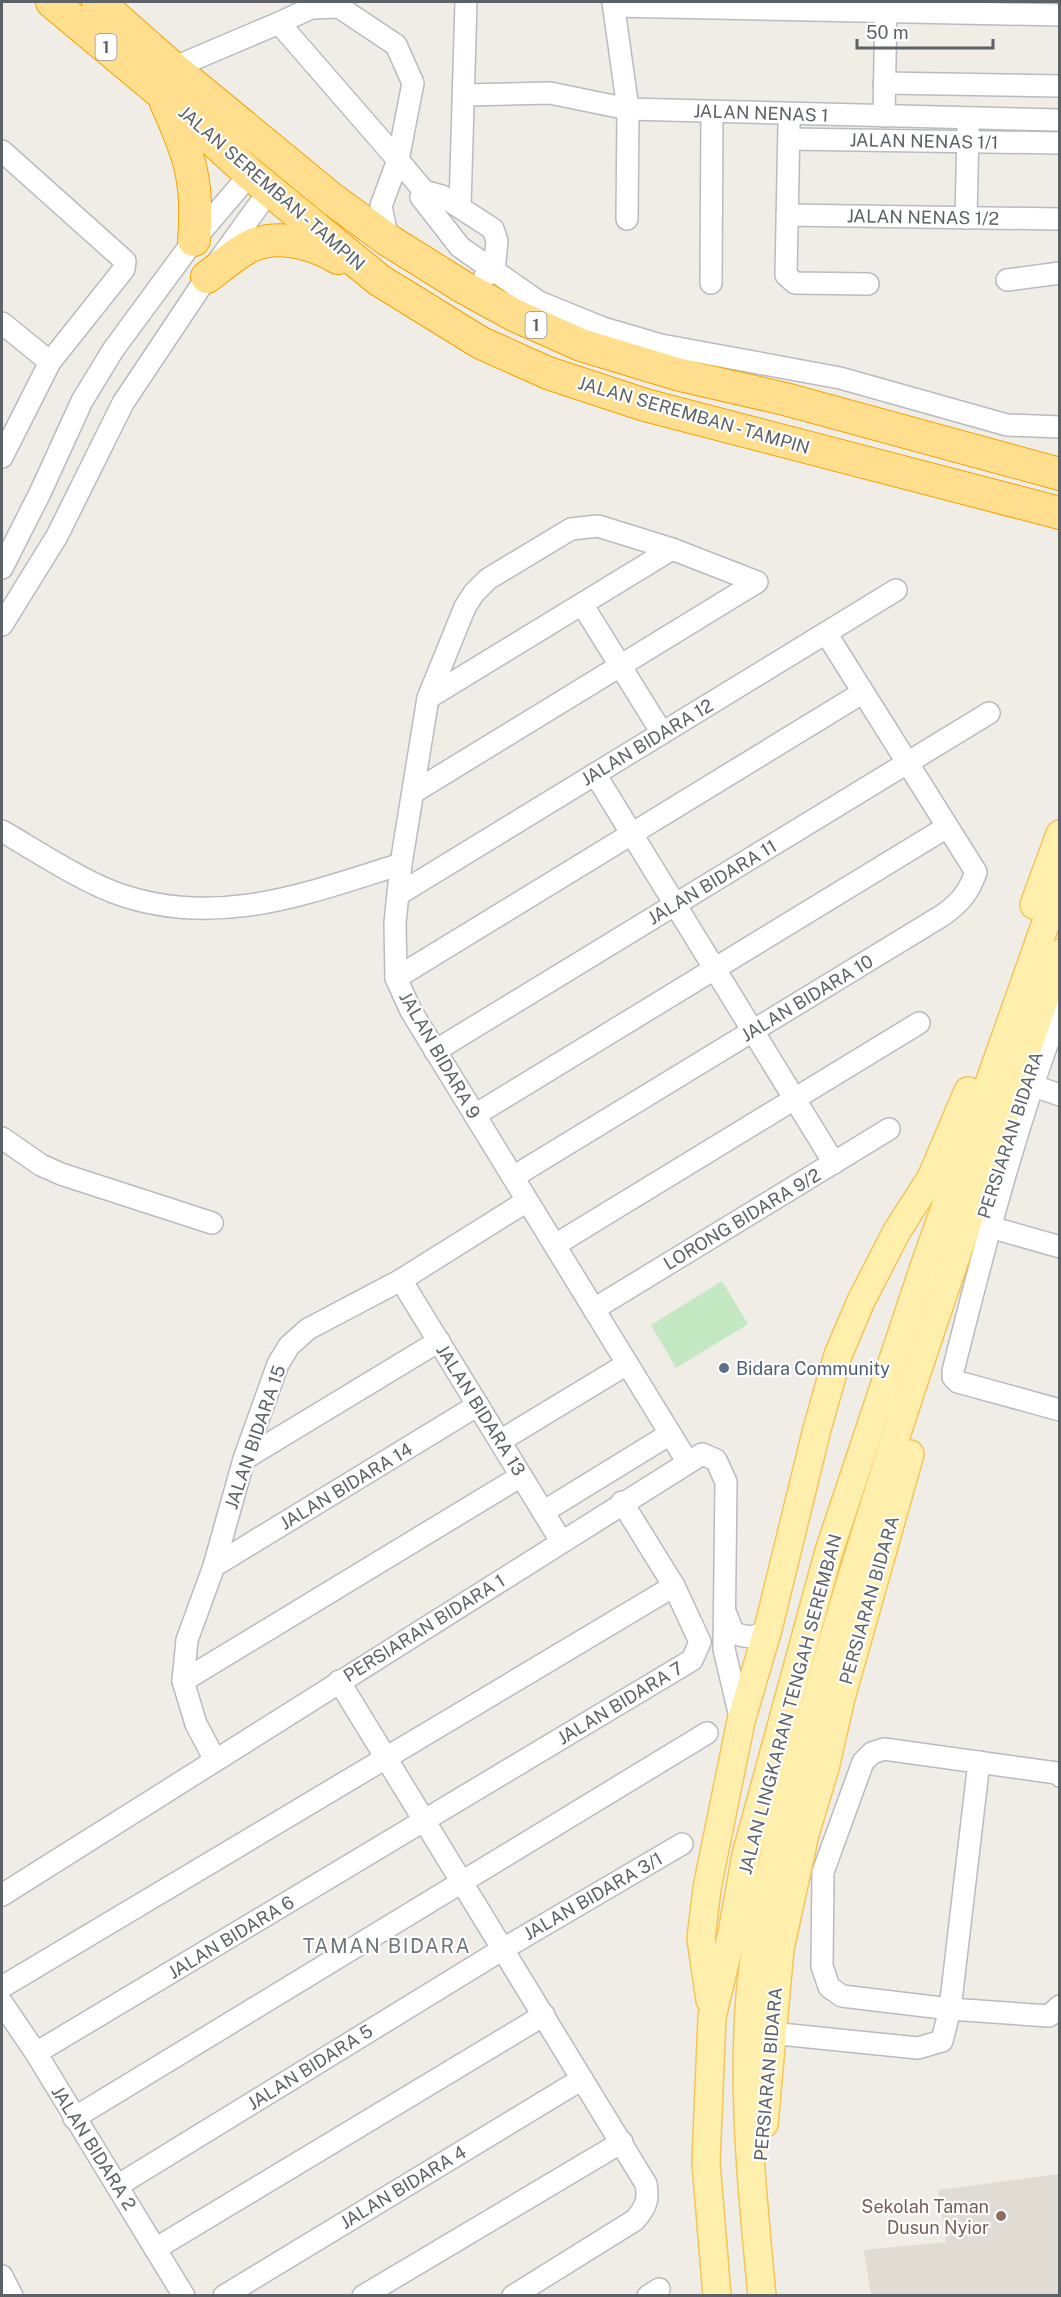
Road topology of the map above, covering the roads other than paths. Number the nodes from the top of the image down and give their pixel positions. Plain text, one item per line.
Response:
1 (52, 2) edge
2 (98, 2) edge
3 (466, 2) edge
4 (614, 4) edge
5 (886, 7) edge
6 (1059, 15) edge
7 (279, 23) junction
8 (167, 80) junction
9 (884, 83) junction
10 (1053, 86) edge
11 (464, 95) junction
12 (628, 109) junction
13 (712, 112) junction
14 (789, 115) junction
15 (884, 116) junction
16 (969, 118) junction
17 (1053, 120) edge
18 (789, 139) junction
19 (968, 141) junction
20 (1059, 143) edge
21 (2, 151) edge
22 (398, 160) junction
23 (260, 182) junction
24 (424, 191) junction
25 (460, 206) junction
26 (787, 215) junction
27 (966, 218) junction
28 (627, 219) dead end
29 (1059, 219) edge
30 (194, 240) junction
31 (388, 240) junction
32 (494, 271) junction
33 (1059, 273) edge
34 (207, 277) junction
35 (379, 280) junction
36 (1007, 280) dead end
37 (711, 283) dead end
38 (868, 284) dead end
39 (463, 287) junction
40 (2, 323) edge
41 (50, 362) junction
42 (789, 384) junction
43 (23, 412) junction
44 (2, 420) edge
45 (1059, 427) edge
46 (2, 457) edge
47 (1052, 467) edge
48 (1023, 502) junction
49 (1059, 513) edge
50 (1059, 538) edge
51 (672, 549) junction
52 (2, 567) edge
53 (896, 590) dead end
54 (582, 604) junction
55 (2, 625) edge
56 (826, 633) junction
57 (621, 666) junction
58 (862, 693) junction
59 (428, 698) junction
60 (989, 713) dead end
61 (662, 734) junction
62 (906, 764) junction
63 (595, 774) junction
64 (414, 792) junction
65 (947, 827) junction
66 (2, 831) edge
67 (632, 834) junction
68 (1059, 834) edge
69 (401, 864) junction
70 (1059, 883) edge
71 (399, 894) junction
72 (675, 905) junction
73 (1059, 953) edge
74 (715, 969) junction
75 (396, 978) junction
76 (1059, 987) edge
77 (1059, 1009) edge
78 (919, 1023) dead end
79 (753, 1031) junction
80 (435, 1051) junction
81 (1031, 1085) junction
82 (1059, 1095) edge
83 (794, 1099) junction
84 (475, 1115) junction
85 (890, 1129) dead end
86 (5, 1147) edge
87 (834, 1163) junction
88 (513, 1177) junction
89 (527, 1201) junction
90 (212, 1224) dead end
91 (990, 1227) junction
92 (555, 1245) junction
93 (1059, 1247) edge
94 (924, 1267) joint
95 (401, 1280) junction
96 (594, 1310) junction
97 (439, 1341) junction
98 (627, 1364) junction
99 (478, 1405) junction
100 (1059, 1410) edge
101 (670, 1434) junction
102 (500, 1441) junction
103 (244, 1460) junction
104 (687, 1461) junction
105 (521, 1476) junction
106 (622, 1502) junction
107 (543, 1512) junction
108 (561, 1541) junction
109 (862, 1545) joint
110 (214, 1566) junction
111 (674, 1586) junction
112 (726, 1613) junction
113 (768, 1629) junction
114 (183, 1681) junction
115 (339, 1681) junction
116 (741, 1721) junction
117 (707, 1733) dead end
118 (385, 1757) junction
119 (215, 1760) junction
120 (979, 1762) junction
121 (1059, 1776) edge
122 (425, 1820) junction
123 (682, 1844) dead end
124 (464, 1883) junction
125 (2, 1895) edge
126 (503, 1949) junction
127 (2, 1987) edge
128 (2, 2003) edge
129 (1059, 2006) edge
130 (950, 2009) junction
131 (544, 2014) junction
132 (712, 2017) junction
133 (770, 2033) junction
134 (36, 2053) junction
135 (582, 2079) junction
136 (74, 2118) junction
137 (622, 2142) junction
138 (117, 2186) junction
139 (756, 2230) junction
140 (155, 2249) junction
141 (2, 2276) edge
142 (177, 2293) edge
143 (12, 2295) edge
144 (224, 2295) edge
145 (363, 2295) edge
146 (513, 2295) edge
147 (717, 2295) edge
148 (762, 2295) edge

1 - 8 highway, JALAN SEREMBAN - TAMPIN / 1
2 - 8 highway, JALAN SEREMBAN - TAMPIN / 1
3 - 11 street
4 - 5 street
4 - 12 street
5 - 6 street
5 - 9 street
7 - 8 street
7 - 22 street
7 - 22 street
8 - 23 highway, JALAN SEREMBAN - TAMPIN / 1
8 - 30 highway
8 - 31 highway, JALAN SEREMBAN - TAMPIN / 1
9 - 10 street
9 - 15 street
10 - 17 street
11 - 12 street, JALAN NENAS 1
11 - 25 street
12 - 13 street, JALAN NENAS 1
12 - 28 street
13 - 14 street, JALAN NENAS 1
13 - 37 street
14 - 15 street, JALAN NENAS 1
14 - 18 street
15 - 16 street, JALAN NENAS 1
16 - 17 street, JALAN NENAS 1
16 - 19 street
18 - 19 street, JALAN NENAS 1/1
18 - 26 street
19 - 20 street, JALAN NENAS 1/1
19 - 27 street
21 - 41 street
22 - 24 street
22 - 31 street
23 - 30 street
23 - 34 street
23 - 35 highway, JALAN SEREMBAN - TAMPIN / 1
24 - 25 street
24 - 32 street
25 - 32 street
26 - 27 street, JALAN NENAS 1/2
26 - 38 street
27 - 29 street, JALAN NENAS 1/2
30 - 52 street
31 - 39 highway, JALAN SEREMBAN - TAMPIN / 1
32 - 39 street
32 - 42 street
33 - 36 street
34 - 35 highway
34 - 55 street
35 - 48 highway, JALAN SEREMBAN - TAMPIN / 1
39 - 42 highway, JALAN SEREMBAN - TAMPIN / 1
40 - 41 street
41 - 43 street
42 - 45 street
42 - 47 highway, JALAN SEREMBAN - TAMPIN / 1
43 - 44 street
43 - 46 street
48 - 49 highway, JALAN SEREMBAN - TAMPIN / 1
48 - 50 highway
51 - 54 street
51 - 57 street, JALAN BIDARA 9
51 - 59 street, JALAN BIDARA 9
53 - 56 street, JALAN BIDARA 12
54 - 57 street
54 - 59 street
56 - 58 street, JALAN BIDARA 10
56 - 61 street, JALAN BIDARA 12
57 - 61 street
57 - 64 street
58 - 62 street, JALAN BIDARA 10
58 - 67 street
59 - 64 street, JALAN BIDARA 9
60 - 62 street, JALAN BIDARA 11
61 - 63 street, JALAN BIDARA 12
62 - 65 street, JALAN BIDARA 10
62 - 72 street, JALAN BIDARA 11
63 - 67 street
63 - 71 street, JALAN BIDARA 12
64 - 69 street, JALAN BIDARA 9
65 - 74 street
65 - 79 street, JALAN BIDARA 10
66 - 69 street
67 - 72 street
67 - 75 street
68 - 113 main road
69 - 71 street, JALAN BIDARA 9
70 - 94 main road, PERSIARAN BIDARA
71 - 75 street, JALAN BIDARA 9
72 - 74 street
72 - 80 street, JALAN BIDARA 11
73 - 109 main road, PERSIARAN BIDARA
74 - 79 street
74 - 84 street
75 - 80 street, JALAN BIDARA 9
76 - 133 main road, PERSIARAN BIDARA
77 - 81 street
78 - 83 street
79 - 83 street
79 - 88 street, JALAN BIDARA 10
80 - 84 street, JALAN BIDARA 9
81 - 82 street
81 - 91 street
83 - 87 street
83 - 92 street
84 - 88 street, JALAN BIDARA 9
85 - 87 street, LORONG BIDARA 9/2
86 - 90 street
87 - 96 street, LORONG BIDARA 9/2
88 - 89 street, JALAN BIDARA 9
89 - 92 street, JALAN BIDARA 9
89 - 95 street, JALAN BIDARA 15
91 - 93 street
91 - 100 street
92 - 96 street, JALAN BIDARA 9
94 - 132 main road, JALAN LINGKARAN TENGAH SEREMBAN
95 - 97 street, JALAN BIDARA 13
95 - 103 street, JALAN BIDARA 15
96 - 98 street, JALAN BIDARA 9
97 - 99 street, JALAN BIDARA 13
97 - 103 street
98 - 101 street, JALAN BIDARA 9
98 - 102 street
99 - 102 street, JALAN BIDARA 13
99 - 110 street, JALAN BIDARA 14
101 - 104 street, JALAN BIDARA 9
101 - 107 street
102 - 105 street, JALAN BIDARA 13
103 - 110 street, JALAN BIDARA 15
104 - 106 street, PERSIARAN BIDARA 1
104 - 112 street, PERSIARAN BIDARA 1
105 - 107 street, JALAN BIDARA 13
105 - 114 street
106 - 108 street, PERSIARAN BIDARA 1
106 - 111 street, JALAN BIDARA 7
107 - 108 street, JALAN BIDARA 13
108 - 115 street, PERSIARAN BIDARA 1
109 - 139 main road, JALAN LINGKARAN TENGAH SEREMBAN
110 - 114 street, JALAN BIDARA 15
111 - 118 street
111 - 122 street, JALAN BIDARA 7
112 - 113 street
112 - 116 street, PERSIARAN BIDARA 1
113 - 116 main road
114 - 119 street, JALAN BIDARA 15
115 - 118 street
115 - 119 street, PERSIARAN BIDARA 1
116 - 132 main road
117 - 124 street
118 - 122 street
118 - 127 street
119 - 125 street, PERSIARAN BIDARA 1
120 - 121 street
120 - 130 street
120 - 130 street
122 - 124 street
122 - 134 street, JALAN BIDARA 6
123 - 126 street, JALAN BIDARA 3/1
124 - 126 street
124 - 136 street
126 - 131 street
126 - 138 street, JALAN BIDARA 5
128 - 134 street, JALAN BIDARA 2
129 - 130 street
130 - 133 street
131 - 135 street
131 - 140 street
132 - 147 main road, JALAN LINGKARAN TENGAH SEREMBAN
133 - 139 main road, PERSIARAN BIDARA
134 - 136 street, JALAN BIDARA 2
135 - 137 street
135 - 144 street, JALAN BIDARA 4
136 - 138 street, JALAN BIDARA 2
137 - 145 street
137 - 146 street
138 - 140 street, JALAN BIDARA 2
139 - 148 main road, JALAN LINGKARAN TENGAH SEREMBAN
140 - 142 street, JALAN BIDARA 2
141 - 143 street

